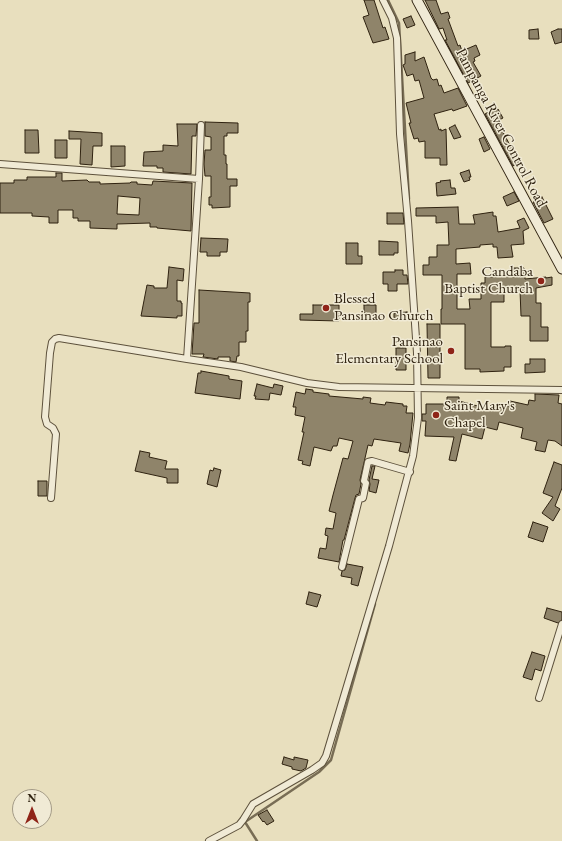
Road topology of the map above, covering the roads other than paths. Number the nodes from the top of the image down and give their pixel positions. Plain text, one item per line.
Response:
1 (383, 0) edge
2 (417, 0) edge
3 (201, 125) dead end
4 (0, 164) edge
5 (199, 179) junction
6 (562, 269) edge
7 (187, 359) junction
8 (418, 388) junction
9 (562, 390) edge
10 (410, 472) junction
11 (51, 498) dead end
12 (342, 568) dead end
13 (562, 624) edge
14 (539, 698) dead end
15 (209, 841) edge

1 - 8 street
2 - 6 main road, Pampanga River Control Road
3 - 5 street
4 - 5 street
5 - 7 street
7 - 8 street
7 - 11 street
8 - 9 street
8 - 10 street
10 - 12 street
10 - 15 street
13 - 14 street

